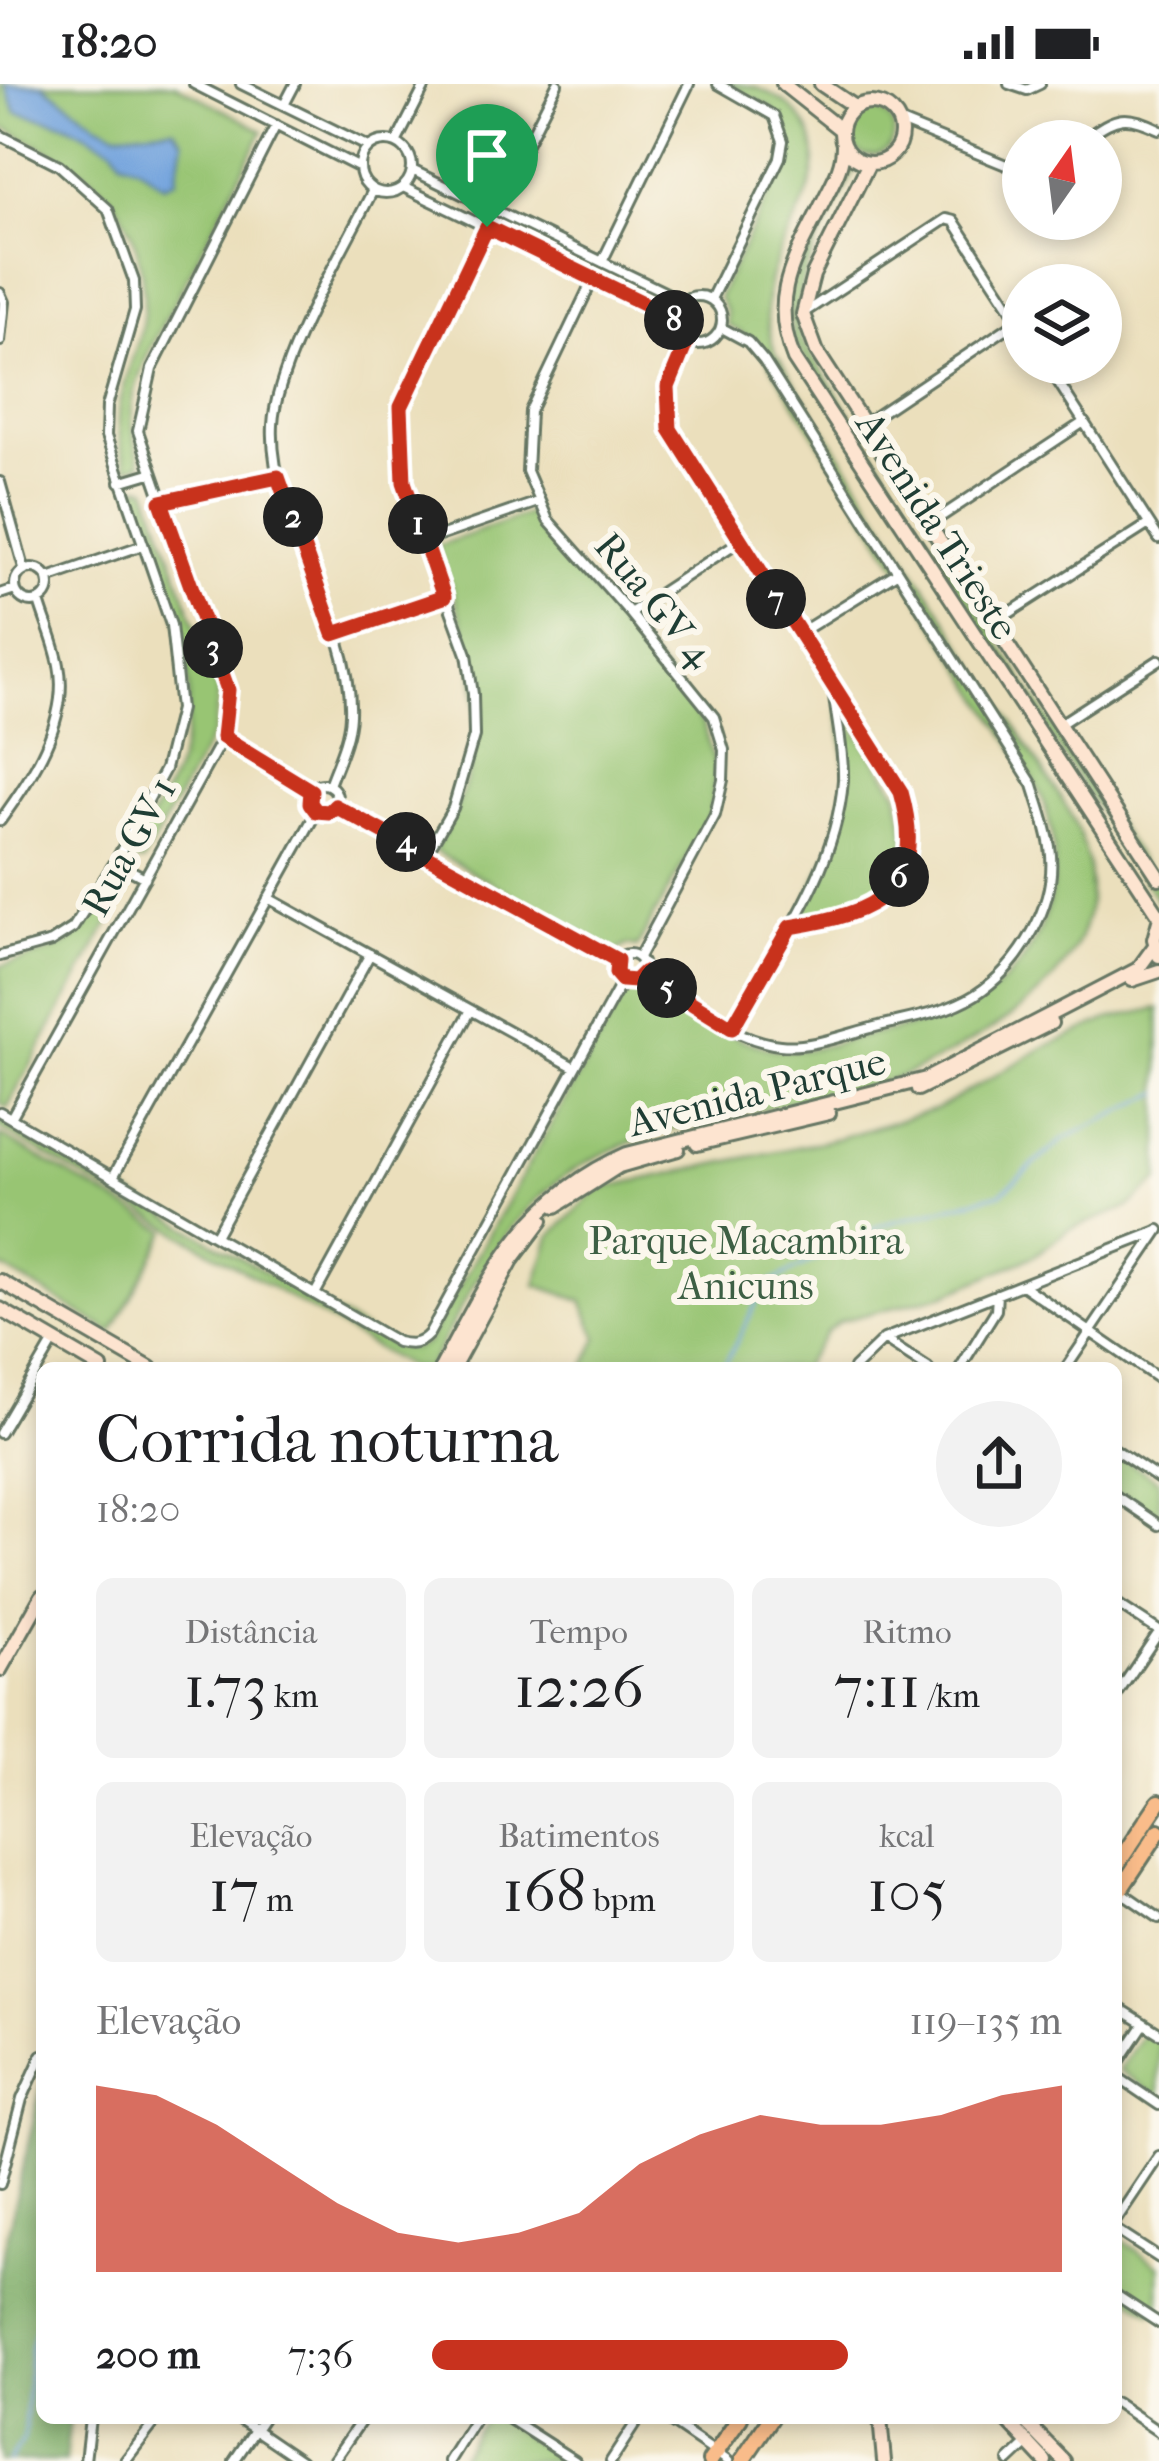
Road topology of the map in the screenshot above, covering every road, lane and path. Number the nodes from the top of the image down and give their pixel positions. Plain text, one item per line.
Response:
1 (194, 84) edge
2 (241, 84) edge
3 (295, 84) edge
4 (426, 84) edge
5 (557, 84) edge
6 (689, 84) edge
7 (718, 84) edge
8 (783, 84) edge
9 (820, 84) edge
10 (1009, 84) edge
11 (1040, 84) edge
12 (284, 105) junction
13 (855, 107) junction
14 (1114, 120) edge
15 (898, 121) junction
16 (275, 125) junction
17 (1159, 129) edge
18 (841, 130) junction
19 (0, 135) edge
20 (396, 143) junction
21 (843, 145) junction
22 (369, 147) junction
23 (868, 163) junction
24 (1002, 163) edge
25 (360, 167) junction
26 (412, 170) junction
27 (403, 187) junction
28 (373, 190) junction
29 (494, 209) junction
30 (487, 227) junction
31 (547, 235) junction
32 (539, 252) junction
33 (602, 262) junction
34 (593, 279) junction
35 (0, 293) edge
36 (1002, 295) edge
37 (711, 299) junction
38 (683, 301) junction
39 (803, 314) junction
40 (674, 318) junction
41 (722, 328) junction
42 (1002, 336) edge
43 (0, 340) edge
44 (687, 341) junction
45 (1060, 384) edge
46 (1084, 422) junction
47 (864, 424) junction
48 (150, 473) junction
49 (278, 477) junction
50 (0, 482) edge
51 (120, 482) junction
52 (161, 502) junction
53 (538, 502) junction
54 (1149, 524) junction
55 (929, 525) junction
56 (1159, 539) edge
57 (424, 542) junction
58 (739, 542) junction
59 (143, 545) junction
60 (24, 568) junction
61 (898, 572) junction
62 (48, 578) junction
63 (15, 589) junction
64 (0, 594) edge
65 (444, 597) junction
66 (39, 601) junction
67 (630, 613) junction
68 (993, 624) junction
69 (334, 634) junction
70 (798, 634) junction
71 (1159, 660) edge
72 (834, 690) junction
73 (1059, 725) junction
74 (223, 737) junction
75 (329, 785) junction
76 (311, 791) junction
77 (335, 806) junction
78 (316, 811) junction
79 (0, 821) edge
80 (428, 854) junction
81 (115, 862) junction
82 (145, 878) junction
83 (1159, 878) edge
84 (268, 898) junction
85 (1159, 918) edge
86 (790, 927) junction
87 (1157, 951) edge
88 (370, 954) junction
89 (0, 956) edge
90 (639, 957) junction
91 (617, 960) junction
92 (1159, 971) edge
93 (643, 973) junction
94 (622, 980) junction
95 (471, 1010) junction
96 (732, 1028) junction
97 (574, 1067) junction
98 (0, 1112) edge
99 (11, 1118) junction
100 (113, 1177) junction
101 (1159, 1230) edge
102 (215, 1236) junction
103 (0, 1281) edge
104 (1021, 1285) junction
105 (315, 1294) junction
106 (997, 1294) junction
107 (0, 1309) edge
108 (1090, 1332) junction
109 (884, 1340) junction
110 (54, 1341) junction
111 (42, 1362) edge
112 (91, 1362) edge
113 (140, 1362) edge
114 (444, 1362) edge
115 (456, 1362) edge
116 (860, 1362) edge
117 (919, 1362) edge
118 (964, 1362) edge
119 (1070, 1362) edge
120 (36, 1372) edge
121 (1159, 1379) edge
122 (0, 1433) edge
123 (1122, 1455) edge
124 (1159, 1478) edge
125 (1122, 1500) edge
126 (1159, 1525) edge
127 (36, 1606) edge
128 (1122, 1607) edge
129 (1159, 1632) edge
130 (0, 1670) edge
131 (1122, 1687) edge
132 (1159, 1802) edge
133 (1159, 1831) edge
134 (1122, 1857) edge
135 (1122, 1885) edge
136 (1122, 1895) edge
137 (1159, 1918) edge
138 (1122, 2010) edge
139 (1144, 2024) junction
140 (1159, 2033) edge
141 (1122, 2057) edge
142 (36, 2068) edge
143 (1122, 2080) edge
144 (1159, 2105) edge
145 (1159, 2156) edge
146 (0, 2184) edge
147 (1122, 2211) edge
148 (1122, 2234) edge
149 (1159, 2258) edge
150 (1122, 2298) edge
151 (1158, 2319) edge
152 (1122, 2407) edge
153 (89, 2424) edge
154 (153, 2424) edge
155 (247, 2424) edge
156 (259, 2424) edge
157 (359, 2424) edge
158 (472, 2424) edge
159 (517, 2424) edge
160 (635, 2424) edge
161 (673, 2424) edge
162 (737, 2424) edge
163 (767, 2424) edge
164 (881, 2424) edge
165 (1011, 2424) edge
166 (1028, 2424) edge
167 (255, 2429) junction
168 (1159, 2432) edge
169 (1029, 2443) junction
170 (718, 2458) edge
171 (451, 2460) edge
172 (85, 2461) edge
173 (125, 2461) edge
174 (234, 2461) edge
175 (301, 2461) edge
176 (333, 2461) edge
177 (574, 2461) edge
178 (611, 2461) edge
179 (742, 2461) edge
180 (884, 2461) edge
181 (1010, 2461) edge
182 (1046, 2461) edge
183 (1064, 2461) edge

1 - 16 street
2 - 12 street
3 - 12 street
4 - 20 street
5 - 29 street
6 - 33 street
7 - 37 street
8 - 18 street
9 - 13 street
10 - 11 street
12 - 22 street
13 - 15 street
13 - 18 street
14 - 17 street
15 - 23 street
15 - 24 street
16 - 25 street
16 - 48 street, Rua GV 1
18 - 21 street
19 - 51 street
20 - 22 street
20 - 26 street
21 - 23 street
21 - 85 street, Avenida Trieste
22 - 25 street
23 - 39 street
25 - 28 street
26 - 27 street
26 - 29 street
27 - 28 street
27 - 30 street
28 - 49 street
29 - 31 street
30 - 32 street
30 - 57 street
31 - 32 street
31 - 33 street
32 - 34 street
33 - 38 street
34 - 40 street
34 - 53 street, Rua GV 4
35 - 43 street
36 - 39 street
37 - 38 street
37 - 41 street
38 - 40 street
39 - 47 street, Avenida Trieste
40 - 44 street
41 - 44 street
41 - 61 street
42 - 47 street
44 - 58 street
45 - 46 street
46 - 54 street
46 - 55 street
47 - 55 street, Avenida Trieste
48 - 51 street
48 - 52 street, Rua GV 1
49 - 52 street
49 - 69 street
50 - 60 street
51 - 59 street
52 - 74 street, Rua GV 1
53 - 57 street
53 - 67 street, Rua GV 4
54 - 56 street
54 - 68 street
55 - 68 street, Avenida Trieste
57 - 65 street
58 - 67 street
58 - 70 street
59 - 62 street
59 - 81 street
60 - 62 street
60 - 63 street
61 - 70 street
61 - 96 street
62 - 66 street
63 - 64 street
63 - 66 street
65 - 69 street
65 - 80 street
66 - 79 street
67 - 90 street, Rua GV 4
68 - 73 street, Avenida Trieste
69 - 75 street
70 - 72 street
71 - 73 street
72 - 86 street
72 - 86 street
73 - 83 street, Avenida Trieste
74 - 76 street
74 - 82 street, Rua GV 1
75 - 76 street
75 - 77 street
76 - 78 street
77 - 78 street
77 - 80 street
78 - 84 street
80 - 91 street
81 - 82 street
81 - 89 street
82 - 99 street, Rua GV 1
84 - 88 street
84 - 100 street
85 - 87 street
86 - 96 street
87 - 114 street, Avenida Parque
88 - 95 street
88 - 102 street
90 - 91 street
90 - 93 street
91 - 94 street
92 - 115 street, Avenida Parque
93 - 94 street
93 - 96 street
94 - 97 street
95 - 97 street
95 - 105 street
97 - 105 street
98 - 99 street
99 - 100 street
100 - 102 street
101 - 104 street
101 - 108 street
102 - 105 street
103 - 113 street
104 - 106 street
104 - 108 street
106 - 109 street
106 - 118 street
107 - 110 street
108 - 119 street
108 - 121 street
109 - 116 street
109 - 117 street
110 - 111 street
110 - 112 street
120 - 122 street
123 - 124 street
125 - 126 street
127 - 130 street
128 - 129 street
129 - 131 street
132 - 134 main road
133 - 135 main road
136 - 137 street
138 - 139 street
139 - 140 street
139 - 141 street
142 - 146 street
143 - 144 street
145 - 147 street
148 - 149 street
150 - 151 street
152 - 168 street
153 - 172 street
154 - 173 street
155 - 167 street
156 - 167 street
157 - 176 street
158 - 171 street
159 - 177 street
160 - 178 street
161 - 170 street
162 - 170 main road
163 - 179 main road
164 - 180 street
165 - 169 street
166 - 183 street
167 - 174 street
167 - 175 street
169 - 181 street
169 - 182 street

